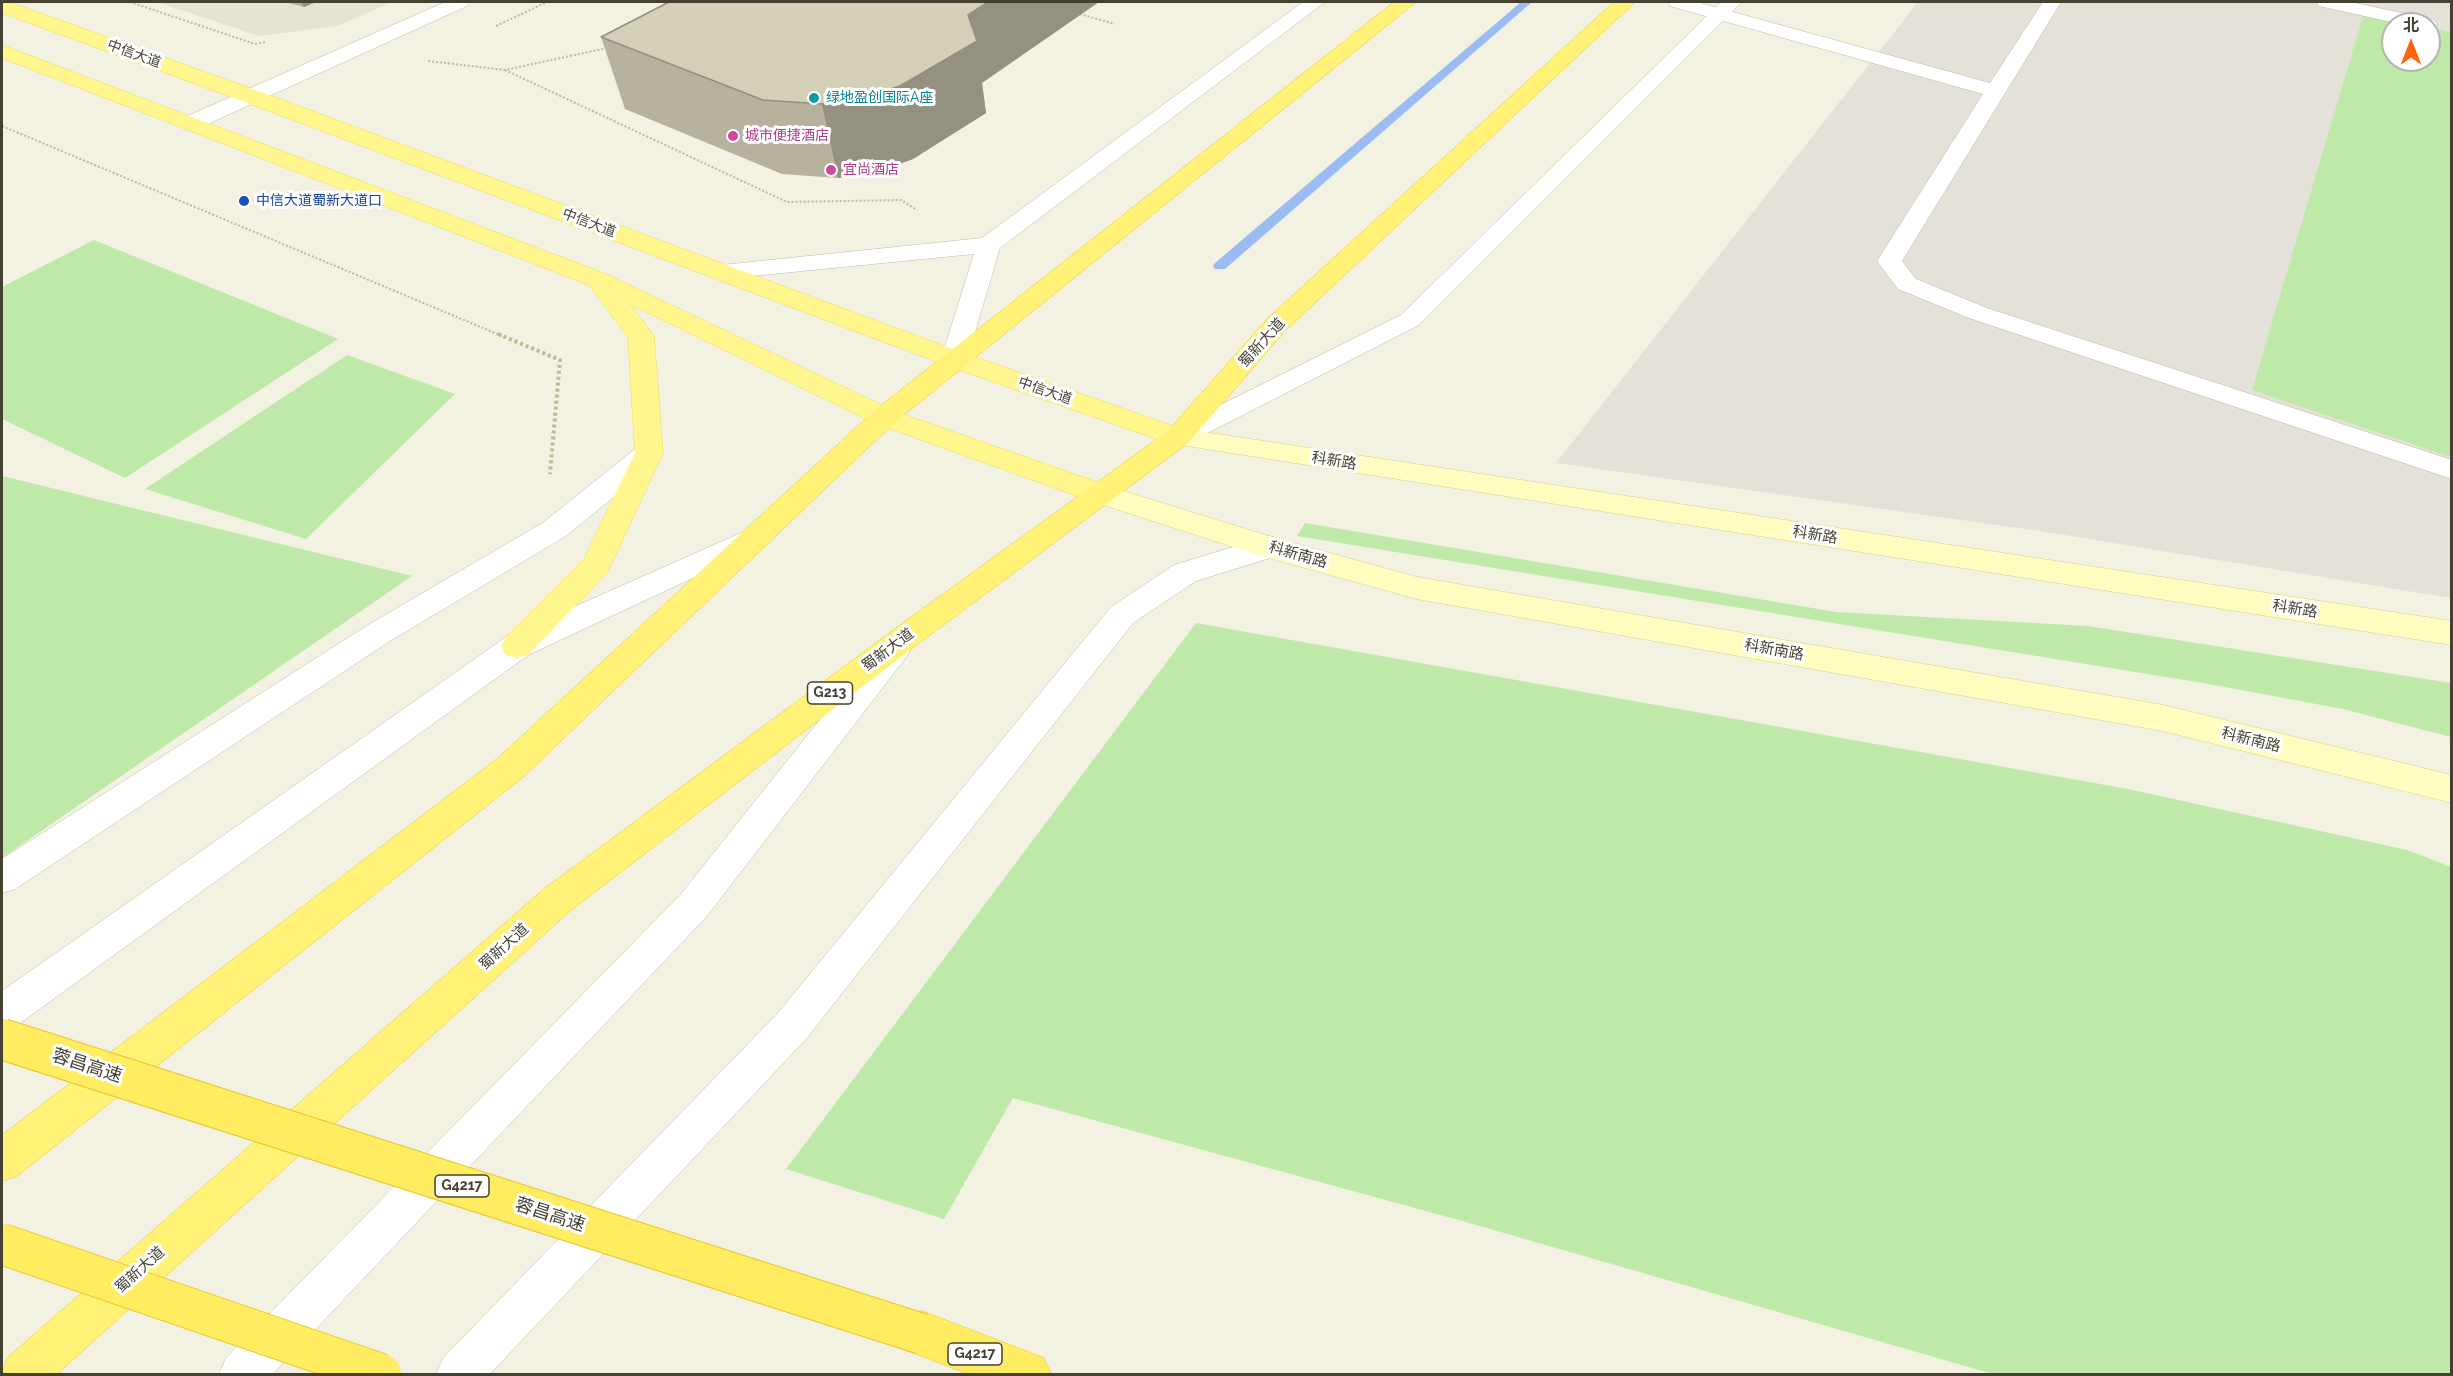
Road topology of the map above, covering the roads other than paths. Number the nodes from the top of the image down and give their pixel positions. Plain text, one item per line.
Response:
1 (460, 2) edge
2 (1315, 2) edge
3 (1406, 2) edge
4 (1625, 2) edge
5 (1677, 2) edge
6 (2052, 2) edge
7 (2326, 2) edge
8 (2, 6) edge
9 (1726, 8) edge
10 (2381, 14) edge
11 (2, 51) edge
12 (1995, 91) junction
13 (253, 97) junction
14 (191, 123) junction
15 (989, 245) junction
16 (722, 272) junction
17 (597, 279) junction
18 (954, 359) junction
19 (884, 417) junction
20 (1178, 437) junction
21 (649, 453) junction
22 (2451, 470) edge
23 (1101, 494) junction
24 (761, 534) junction
25 (1269, 547) junction
26 (2451, 633) edge
27 (903, 639) junction
28 (516, 646) junction
29 (2451, 789) edge
30 (2, 878) edge
31 (2, 1013) edge
32 (2, 1038) edge
33 (2, 1161) edge
34 (2, 1244) edge
35 (23, 1374) edge
36 (242, 1374) edge
37 (381, 1374) edge
38 (459, 1374) edge
39 (1028, 1374) edge

1 - 13 street
2 - 15 street
3 - 18 highway
4 - 20 highway, 蜀新大道 / G213
5 - 9 street
6 - 12 street
7 - 10 street
8 - 13 main road, 中信大道
9 - 12 street
9 - 20 street
11 - 14 main road
12 - 22 street
13 - 14 street
13 - 16 main road, 中信大道
14 - 17 main road
15 - 16 street
15 - 18 street
16 - 18 main road, 中信大道
17 - 19 main road
17 - 21 main road
18 - 19 highway
18 - 20 main road, 中信大道
19 - 23 main road
19 - 24 highway
20 - 23 highway, 蜀新大道 / G213
20 - 26 main road, 科新路
21 - 28 main road
21 - 30 street
23 - 25 main road, 科新南路
23 - 27 highway, 蜀新大道 / G213
24 - 28 street
24 - 33 highway
25 - 29 main road, 科新南路
25 - 38 street
27 - 35 highway, 蜀新大道 / G213
27 - 36 street
28 - 31 street
32 - 39 highway, 蓉昌高速 / G4217, bridge
34 - 37 highway, bridge

